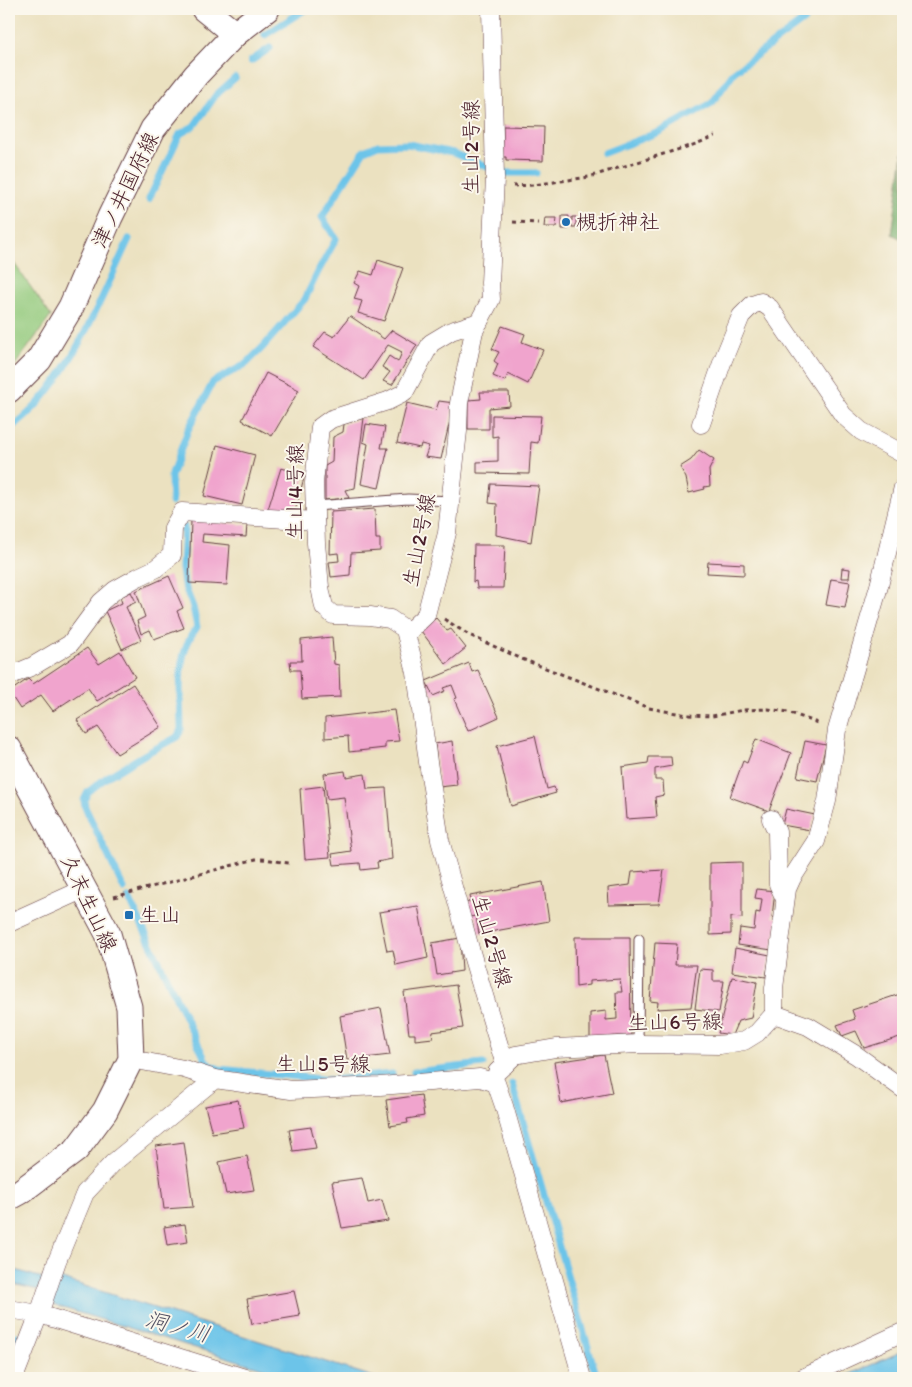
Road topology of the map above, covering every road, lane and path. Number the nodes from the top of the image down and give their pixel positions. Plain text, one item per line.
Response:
1 (204, 9) edge
2 (267, 9) edge
3 (492, 9) edge
4 (235, 34) junction
5 (715, 136) dead end
6 (495, 186) junction
7 (493, 222) junction
8 (540, 223) dead end
9 (479, 322) junction
10 (9, 390) edge
11 (701, 424) dead end
12 (903, 454) edge
13 (903, 487) edge
14 (451, 501) junction
15 (315, 513) junction
16 (428, 609) junction
17 (409, 632) junction
18 (9, 676) edge
19 (837, 730) junction
20 (9, 749) edge
21 (771, 819) dead end
22 (292, 863) dead end
23 (88, 897) junction
24 (785, 899) junction
25 (9, 923) edge
26 (639, 939) dead end
27 (774, 1014) junction
28 (638, 1044) junction
29 (131, 1059) junction
30 (505, 1065) junction
31 (215, 1079) junction
32 (488, 1081) junction
33 (903, 1089) edge
34 (9, 1198) edge
35 (9, 1309) edge
36 (39, 1314) junction
37 (903, 1332) edge
38 (14, 1378) edge
39 (245, 1378) edge
40 (582, 1378) edge
41 (803, 1378) edge

1 - 4 street
2 - 4 street, 津ノ井国府線
3 - 6 street, 生山2号線
4 - 10 street, 津ノ井国府線
5 - 6 path
6 - 7 street, 生山2号線
7 - 8 path
7 - 9 street, 生山2号線
9 - 14 street, 生山2号線
9 - 15 street, 生山4号線
11 - 12 street
13 - 19 street
14 - 15 lane
14 - 16 street, 生山2号線
15 - 17 street, 生山4号線
15 - 18 street
16 - 17 street, 生山2号線
16 - 19 path
17 - 30 street, 生山2号線
19 - 24 street
20 - 23 street, 久末生山線
21 - 24 street
22 - 23 path
23 - 25 street
23 - 29 street, 久末生山線
24 - 27 street
26 - 28 lane
27 - 28 street, 生山6号線
27 - 33 street
28 - 30 street, 生山6号線
29 - 31 street, 生山5号線
29 - 34 street, 久末生山線
30 - 32 street, 生山6号線
31 - 32 street, 生山5号線
31 - 36 street
32 - 40 street
35 - 36 street
36 - 38 street
36 - 39 street
37 - 41 street

